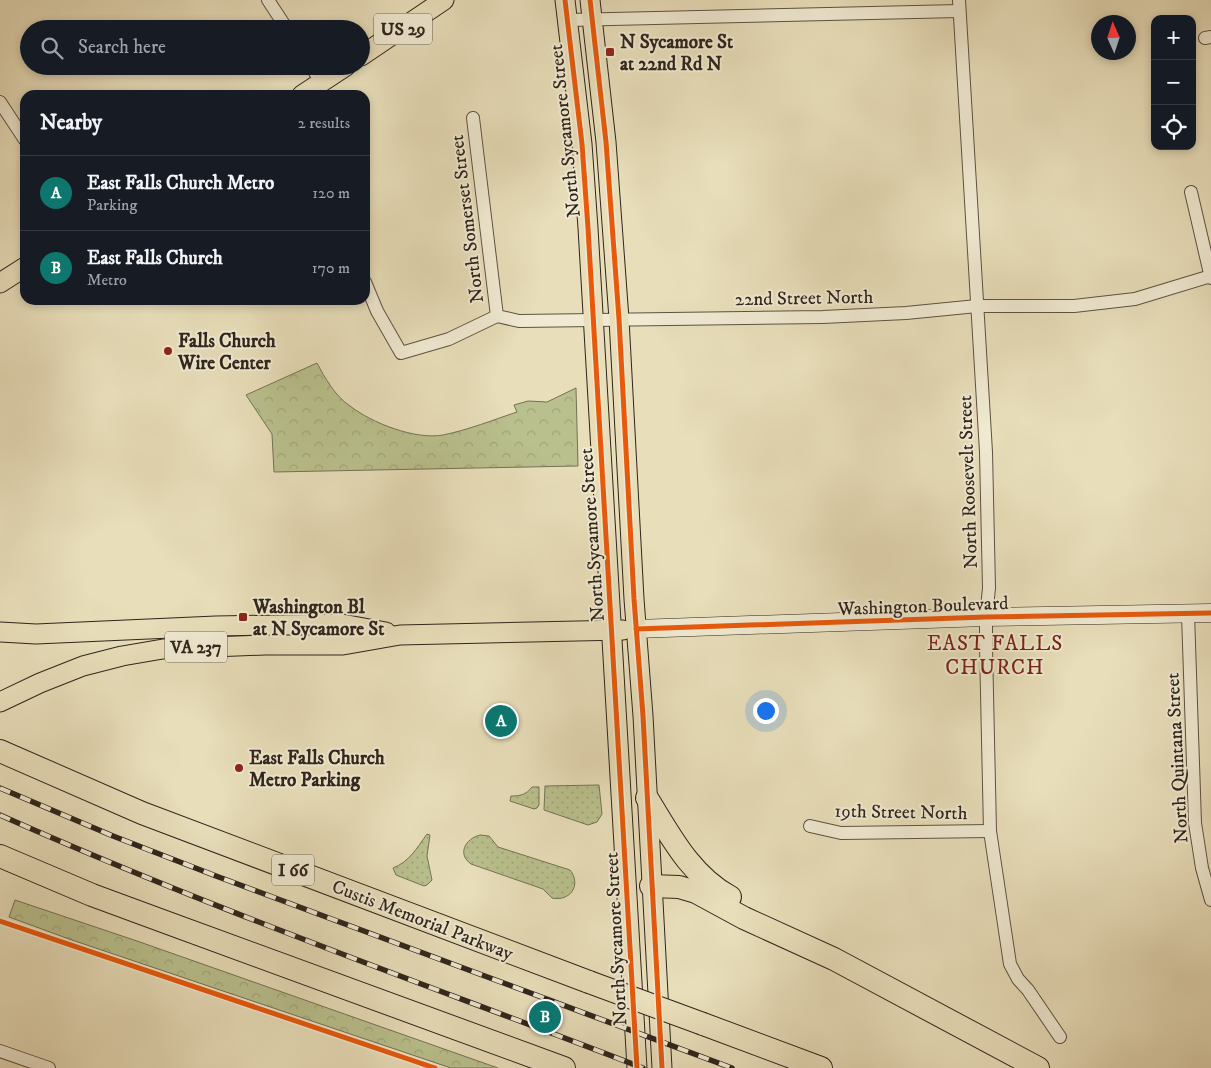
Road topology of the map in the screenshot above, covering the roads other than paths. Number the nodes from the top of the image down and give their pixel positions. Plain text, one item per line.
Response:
1 (268, 0) edge
2 (444, 0) edge
3 (558, 0) edge
4 (565, 0) edge
5 (959, 6) edge
6 (591, 9) edge
7 (281, 20) edge
8 (568, 20) junction
9 (370, 50) edge
10 (317, 75) edge
11 (332, 75) edge
12 (321, 82) junction
13 (309, 90) edge
14 (0, 102) edge
15 (473, 118) dead end
16 (20, 132) edge
17 (1191, 192) dead end
18 (20, 270) edge
19 (1211, 277) edge
20 (0, 283) edge
21 (370, 293) edge
22 (977, 306) junction
23 (497, 316) junction
24 (594, 320) junction
25 (619, 320) junction
26 (1211, 613) edge
27 (1188, 614) junction
28 (986, 617) junction
29 (636, 629) junction
30 (612, 631) junction
31 (0, 632) edge
32 (400, 635) junction
33 (0, 702) edge
34 (0, 751) edge
35 (647, 798) junction
36 (810, 826) dead end
37 (990, 831) junction
38 (0, 856) edge
39 (627, 884) junction
40 (651, 886) junction
41 (1211, 900) edge
42 (797, 942) junction
43 (1060, 1037) dead end
44 (6, 1053) edge
45 (13, 1068) edge
46 (49, 1068) edge
47 (564, 1068) edge
48 (637, 1068) edge
49 (662, 1068) edge
50 (821, 1068) edge
51 (1038, 1068) edge

1 - 7 street
2 - 9 main road, US 29
3 - 8 main road
4 - 8 main road, North Sycamore Street
5 - 6 street
5 - 22 street, North Roosevelt Street
6 - 8 street
6 - 25 main road, North Sycamore Street
8 - 24 main road, North Sycamore Street
10 - 12 street
11 - 12 main road
12 - 13 main road
14 - 16 street
15 - 23 street, North Somerset Street
17 - 19 street
18 - 20 main road
19 - 22 street, 22nd Street North
21 - 23 street
22 - 25 street, 22nd Street North
22 - 28 street, North Roosevelt Street
23 - 24 street, 22nd Street North
24 - 25 street, 22nd Street North
24 - 30 main road, North Sycamore Street
25 - 29 main road, North Sycamore Street
26 - 27 main road, Washington Boulevard / VA 237
27 - 28 main road, Washington Boulevard / VA 237
27 - 41 street, North Quintana Street
28 - 29 main road, Washington Boulevard / VA 237
28 - 37 street, North Roosevelt Street
29 - 30 main road, Washington Boulevard / VA 237
29 - 35 main road, North Sycamore Street
30 - 32 main road, Washington Boulevard / VA 237
30 - 39 main road, North Sycamore Street
31 - 32 main road, Washington Boulevard / VA 237
32 - 33 main road, Washington Boulevard / VA 237
34 - 50 highway, Custis Memorial Parkway / I 66, bridge
35 - 40 main road, North Sycamore Street
35 - 42 highway
36 - 37 street, 19th Street North
37 - 43 street, North Roosevelt Street
38 - 47 highway
39 - 40 main road
39 - 48 main road, North Sycamore Street
40 - 42 highway
40 - 49 main road, North Sycamore Street
42 - 51 highway
44 - 45 street
44 - 46 street

